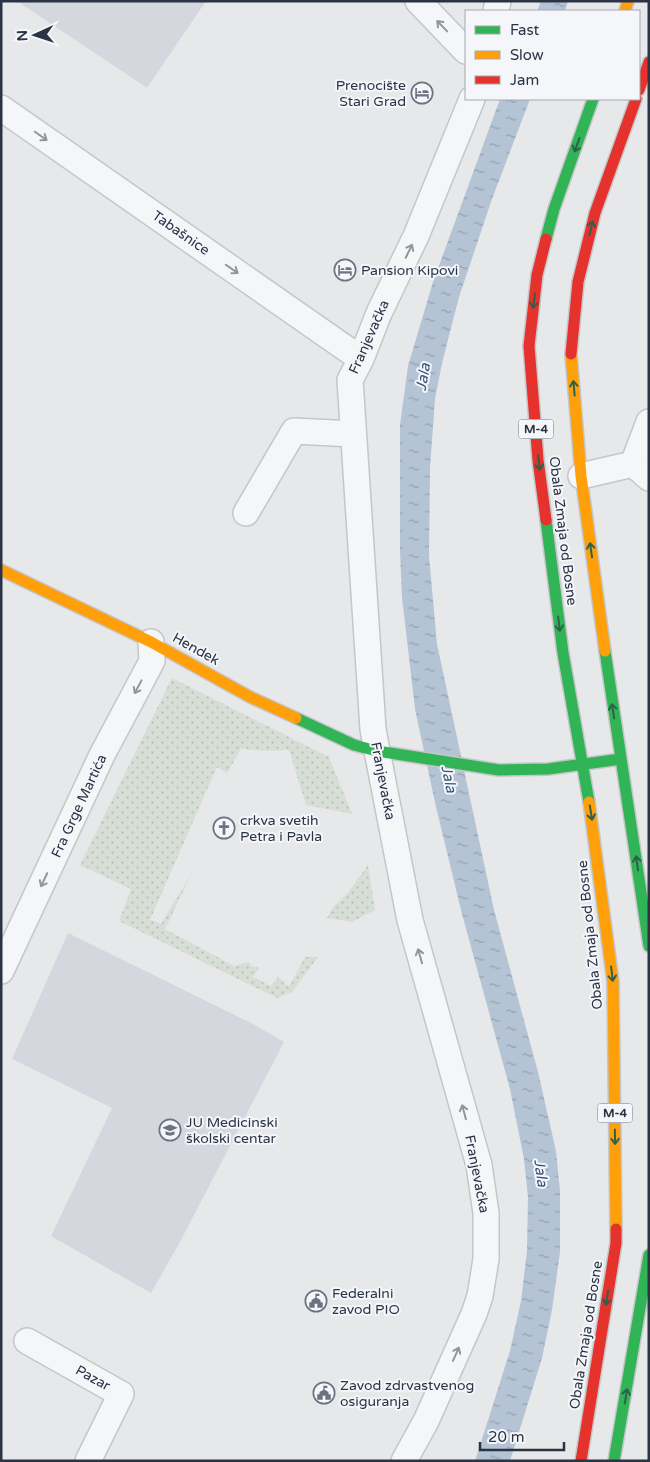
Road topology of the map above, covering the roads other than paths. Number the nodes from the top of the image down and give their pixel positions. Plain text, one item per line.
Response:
1 (418, 1) edge
2 (465, 51) edge
3 (649, 62) edge
4 (640, 87) edge
5 (472, 100) edge
6 (593, 100) edge
7 (636, 100) edge
8 (1, 108) edge
9 (361, 359) junction
10 (649, 422) edge
11 (353, 434) junction
12 (641, 471) edge
13 (581, 476) junction
14 (246, 513) dead end
15 (1, 570) edge
16 (151, 642) junction
17 (377, 751) junction
18 (621, 759) junction
19 (583, 765) junction
20 (649, 946) edge
21 (1, 971) edge
22 (649, 1255) edge
23 (27, 1341) dead end
24 (88, 1461) edge
25 (404, 1461) edge
26 (581, 1461) edge
27 (614, 1461) edge

2 -> 1 street
3 - 4 main road
9 -> 5 street, Franjevačka
6 -> 19 main road, Obala Zmaja od Bosne / M-4
13 -> 7 main road, Obala Zmaja od Bosne
8 -> 9 street, Tabašnice
9 - 11 street, Franjevačka
10 - 12 street
11 - 14 street
11 - 17 street, Franjevačka
12 - 13 street
18 -> 13 main road, Obala Zmaja od Bosne
15 - 16 main road, Hendek
16 - 17 main road, Hendek
16 -> 21 street, Fra Grge Martića
17 - 19 main road, Hendek
25 -> 17 street, Franjevačka
18 - 19 main road
20 -> 18 main road, Obala Zmaja od Bosne
19 -> 26 main road, Obala Zmaja od Bosne / M-4
27 -> 22 main road
23 - 24 street, Pazar

